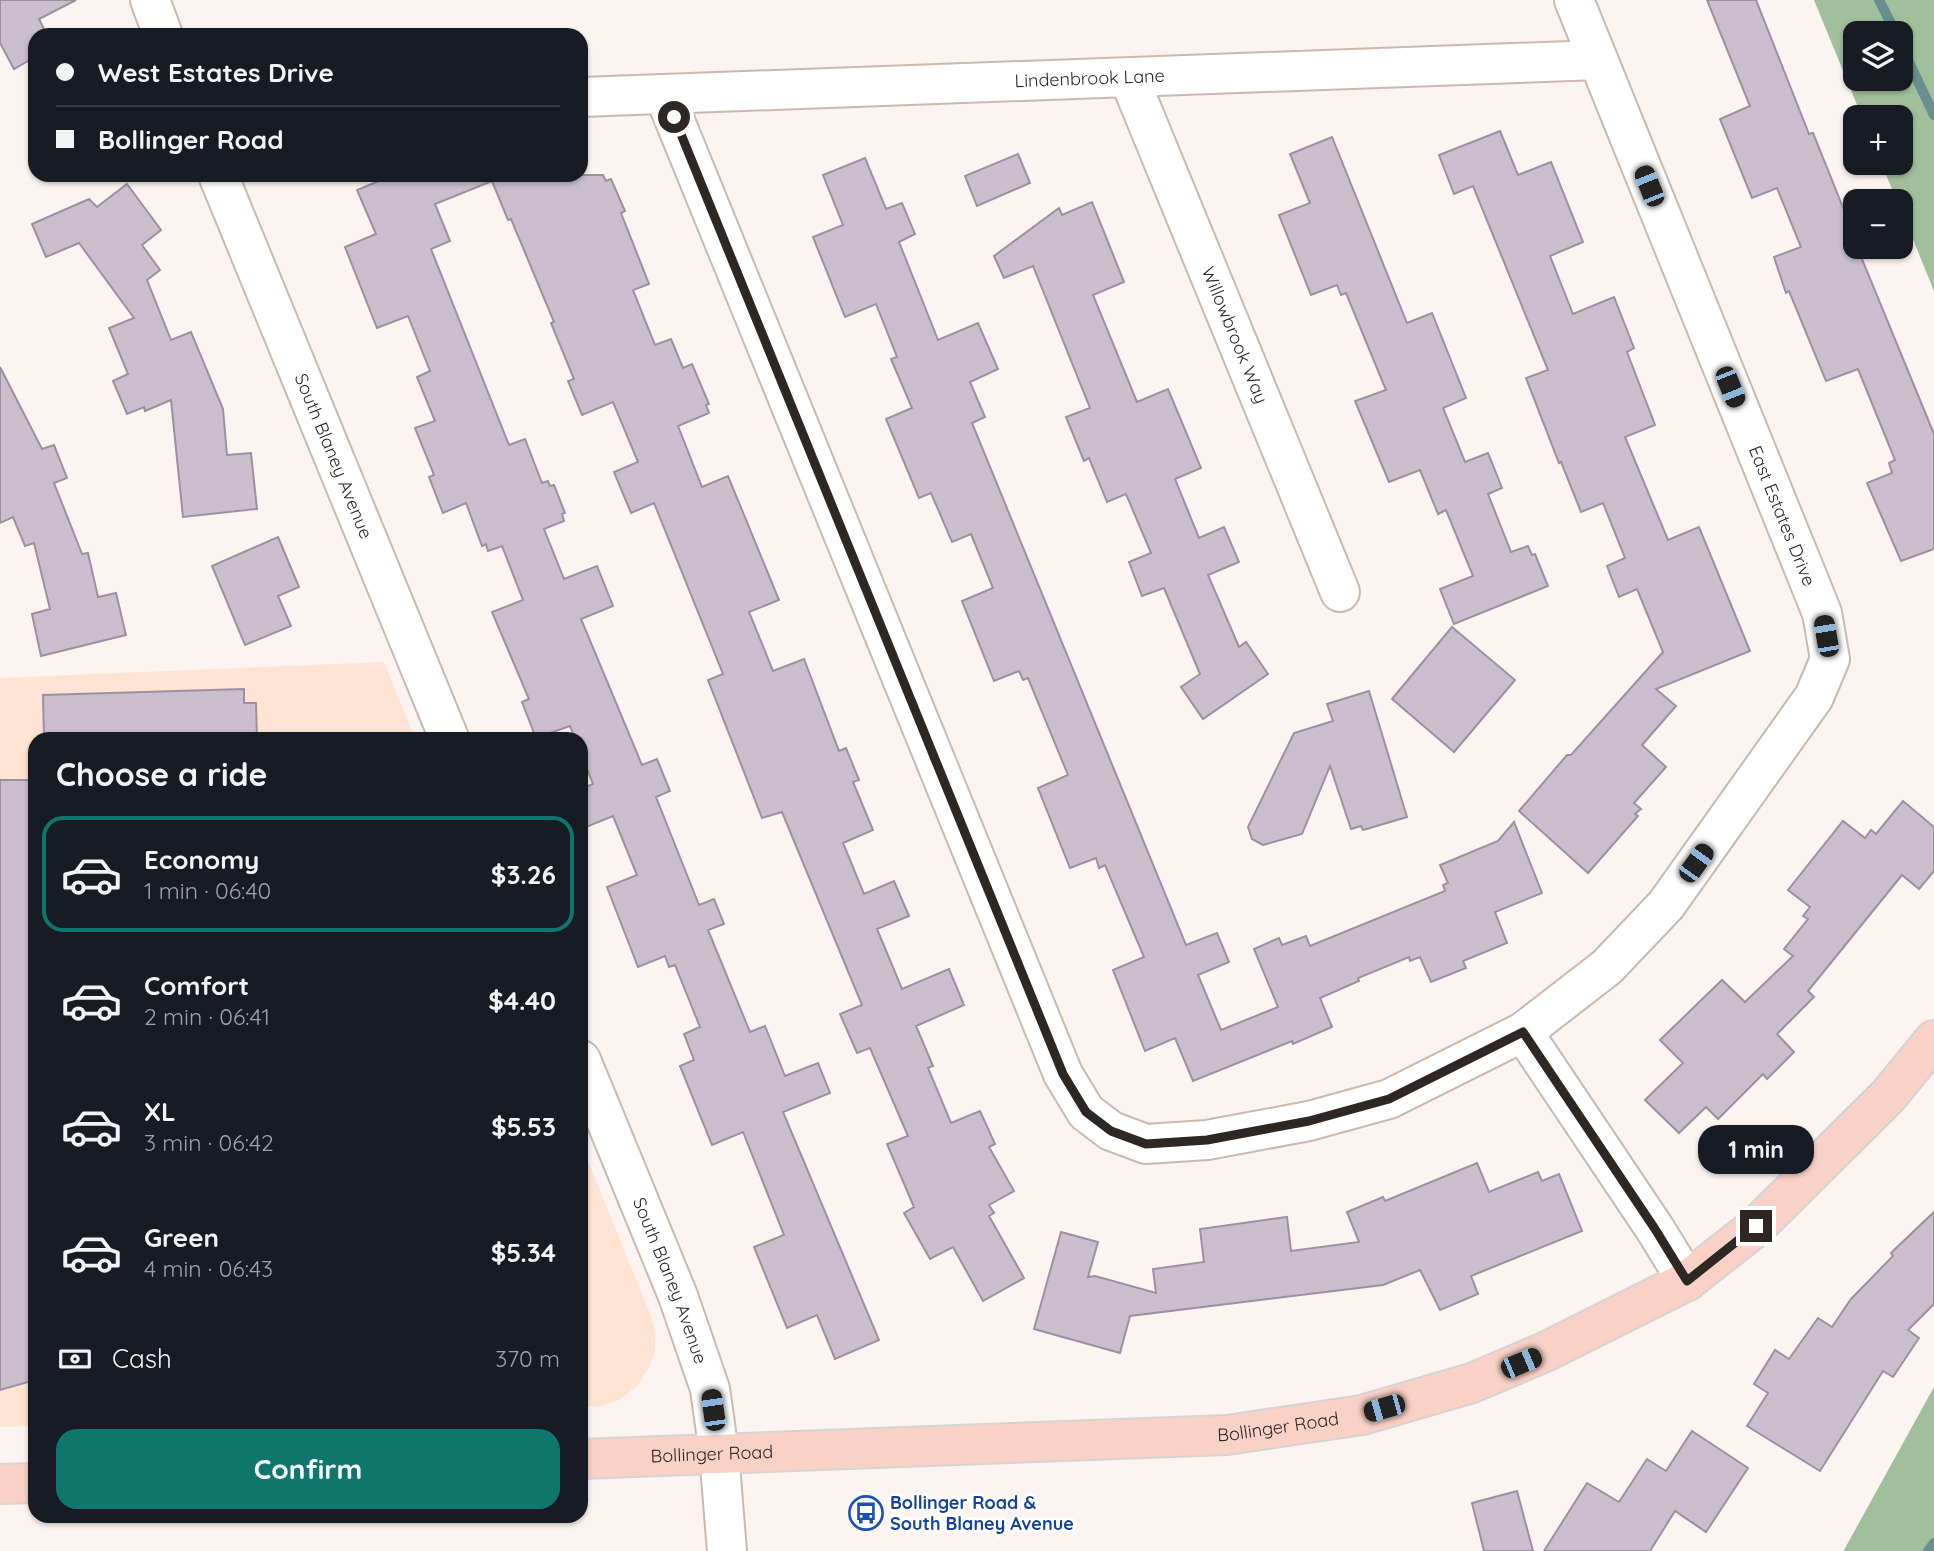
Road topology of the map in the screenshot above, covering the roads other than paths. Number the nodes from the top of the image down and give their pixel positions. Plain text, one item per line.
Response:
1 (150, 0) edge
2 (1574, 0) edge
3 (160, 28) edge
4 (1598, 60) junction
5 (1129, 78) junction
6 (664, 94) junction
7 (588, 97) edge
8 (221, 182) edge
9 (1340, 592) dead end
10 (447, 732) edge
11 (1523, 1032) junction
12 (1934, 1040) edge
13 (588, 1077) edge
14 (1687, 1281) junction
15 (719, 1453) junction
16 (588, 1459) edge
17 (28, 1483) edge
18 (0, 1484) edge
19 (727, 1551) edge

1 - 3 street
2 - 4 street, East Estates Drive
4 - 5 street, Lindenbrook Lane
4 - 11 street, East Estates Drive
5 - 6 street, Lindenbrook Lane
5 - 9 street, Willowbrook Way
6 - 7 street, Lindenbrook Lane
6 - 11 street, East Estates Drive
8 - 10 street, South Blaney Avenue
11 - 14 street
12 - 14 main road, Bollinger Road
13 - 15 street, South Blaney Avenue
14 - 15 main road, Bollinger Road
15 - 16 main road, Bollinger Road
15 - 19 street, South Blaney Avenue
17 - 18 main road

